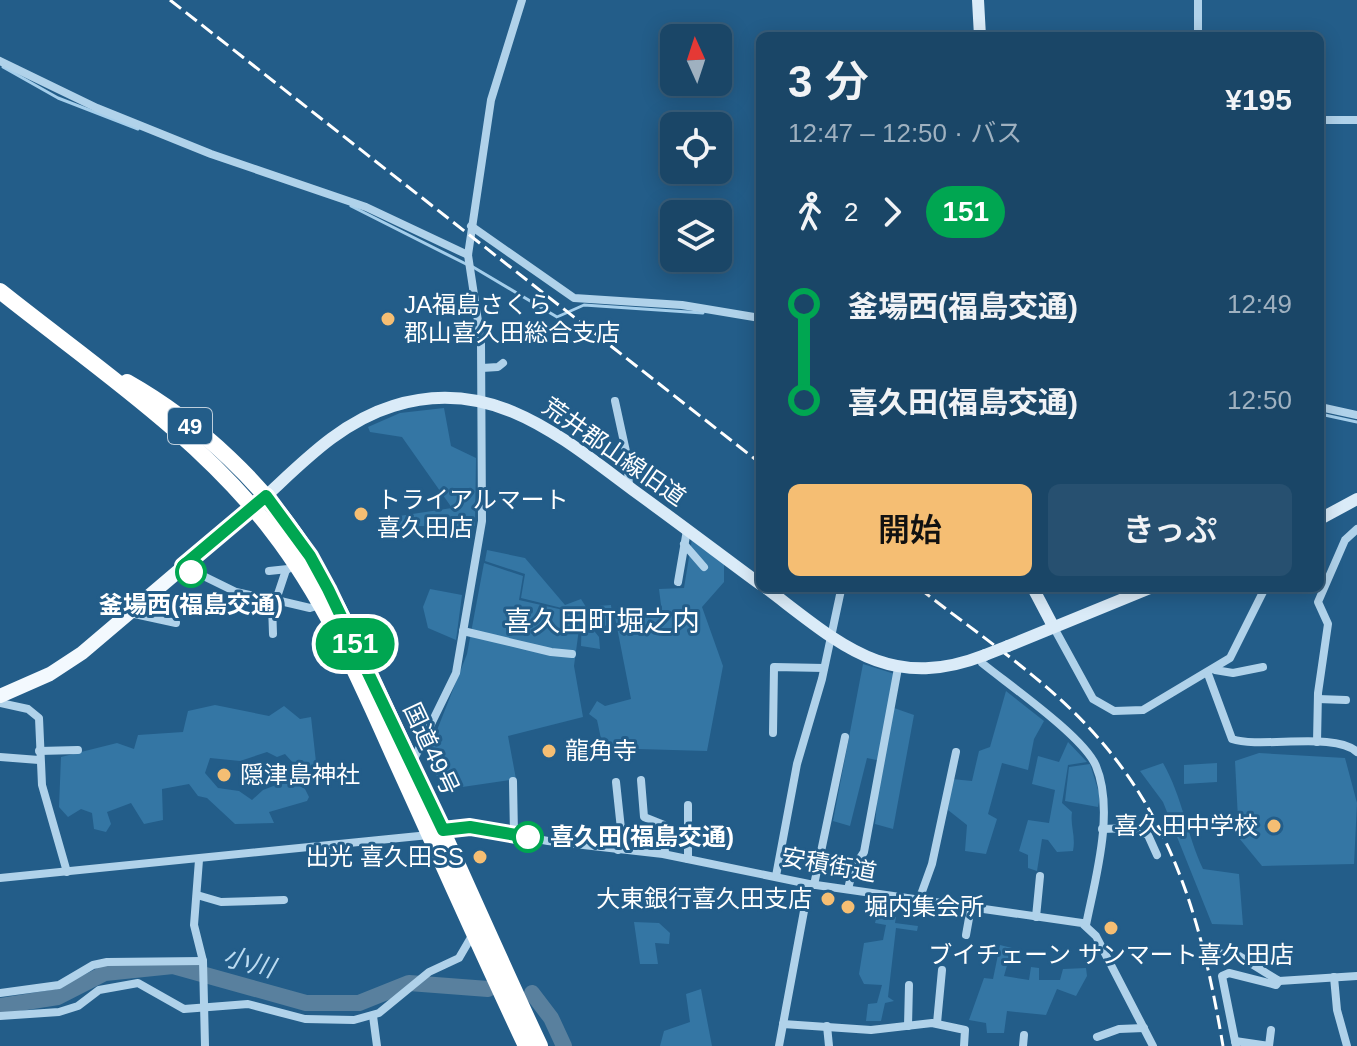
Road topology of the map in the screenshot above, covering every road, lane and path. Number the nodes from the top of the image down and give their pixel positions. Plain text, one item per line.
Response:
1 (522, 0) edge
2 (978, 0) edge
3 (1198, 0) edge
4 (980, 32) edge
5 (1198, 32) edge
6 (0, 61) edge
7 (1324, 120) edge
8 (1357, 120) edge
9 (471, 226) junction
10 (468, 255) junction
11 (0, 291) edge
12 (756, 317) edge
13 (503, 363) dead end
14 (482, 368) junction
15 (481, 401) junction
16 (615, 401) dead end
17 (1324, 408) edge
18 (1357, 415) edge
19 (629, 486) junction
20 (1357, 499) edge
21 (259, 502) junction
22 (1324, 517) edge
23 (1357, 529) edge
24 (687, 530) junction
25 (684, 544) junction
26 (183, 566) junction
27 (291, 567) junction
28 (704, 567) dead end
29 (269, 571) dead end
30 (756, 581) edge
31 (678, 582) dead end
32 (1324, 588) edge
33 (771, 592) edge
34 (841, 592) edge
35 (1035, 592) edge
36 (1140, 592) edge
37 (1263, 592) edge
38 (1322, 592) edge
39 (274, 601) junction
40 (321, 605) junction
41 (129, 613) junction
42 (176, 623) dead end
43 (1053, 626) junction
44 (463, 631) junction
45 (273, 634) dead end
46 (831, 636) junction
47 (572, 654) dead end
48 (982, 656) junction
49 (1263, 667) dead end
50 (824, 668) junction
51 (898, 668) junction
52 (1211, 672) junction
53 (0, 696) edge
54 (1318, 699) junction
55 (1346, 700) dead end
56 (0, 703) edge
57 (773, 733) dead end
58 (845, 737) dead end
59 (1317, 742) junction
60 (78, 750) dead end
61 (956, 752) dead end
62 (1357, 752) edge
63 (39, 756) junction
64 (0, 757) edge
65 (412, 763) junction
66 (641, 780) dead end
67 (513, 781) dead end
68 (616, 782) dead end
69 (688, 805) dead end
70 (1102, 829) junction
71 (436, 832) junction
72 (514, 835) junction
73 (618, 850) junction
74 (665, 854) junction
75 (1157, 855) dead end
76 (688, 859) junction
77 (199, 860) junction
78 (67, 872) junction
79 (776, 876) junction
80 (1040, 876) dead end
81 (0, 878) edge
82 (812, 884) junction
83 (848, 889) junction
84 (197, 895) junction
85 (284, 900) dead end
86 (919, 900) junction
87 (971, 907) junction
88 (1036, 917) junction
89 (1086, 925) junction
90 (475, 933) junction
91 (966, 935) dead end
92 (1210, 952) dead end
93 (204, 965) junction
94 (942, 970) dead end
95 (1357, 976) edge
96 (1334, 977) junction
97 (1279, 981) junction
98 (909, 985) dead end
99 (0, 993) edge
100 (203, 1009) junction
101 (0, 1016) edge
102 (373, 1016) junction
103 (937, 1023) junction
104 (783, 1024) junction
105 (827, 1026) junction
106 (908, 1026) junction
107 (1144, 1028) junction
108 (1271, 1030) dead end
109 (1024, 1035) dead end
110 (1097, 1037) dead end
111 (1235, 1043) edge
112 (205, 1046) edge
113 (377, 1046) edge
114 (526, 1046) edge
115 (540, 1046) edge
116 (779, 1046) edge
117 (829, 1046) edge
118 (964, 1046) edge
119 (1023, 1046) edge
120 (1153, 1046) edge
121 (1269, 1046) edge
122 (1347, 1046) edge

1 - 9 street
2 - 4 street
3 - 5 street
6 - 10 street
7 - 8 street
9 - 10 street
9 - 12 street
10 - 14 street
11 - 21 highway, 国道49号 / 49
13 - 14 street
14 - 15 street
15 - 19 street, 荒井郡山線旧道
15 - 21 street, 荒井郡山線旧道
15 - 44 street
16 - 19 street
17 - 18 street
19 - 24 street, 荒井郡山線旧道
20 - 22 street
21 - 26 main road
21 - 27 highway, 国道49号 / 49
21 - 65 highway, 国道49号 / 49
23 - 32 street
24 - 25 street
24 - 30 street, 荒井郡山線旧道
25 - 28 street
25 - 31 street
26 - 39 street
26 - 41 main road
27 - 29 street
27 - 39 street
27 - 40 highway, 国道49号 / 49
33 - 46 street
34 - 46 street
35 - 43 street
36 - 43 street
37 - 52 street
38 - 54 street
39 - 40 street
39 - 45 street
40 - 71 highway, 国道49号 / 49
41 - 42 street
41 - 53 main road
43 - 48 street, bridge
43 - 52 street
44 - 47 street
44 - 65 street
46 - 50 street
46 - 51 street
48 - 51 street
48 - 70 street
49 - 52 street
50 - 57 street
50 - 79 street
51 - 83 street
52 - 59 street
54 - 55 street
54 - 59 street
56 - 63 street
58 - 82 street
59 - 62 street
60 - 63 street
61 - 86 street
63 - 64 street
63 - 78 street
65 - 71 highway, 国道49号 / 49
66 - 74 street
67 - 72 street
68 - 73 street
69 - 76 street
70 - 75 street
70 - 89 street
71 - 72 street, 安積街道
71 - 77 street, 安積街道
71 - 90 highway, 国道49号 / 49
71 - 115 highway, 国道49号 / 49
72 - 73 street, 安積街道
73 - 74 street, 安積街道
74 - 76 street, 安積街道
76 - 79 street, 安積街道
77 - 78 street, 安積街道
77 - 84 street
78 - 81 street, 安積街道
79 - 82 street, 安積街道
80 - 88 street
82 - 83 street, 安積街道
82 - 104 street
83 - 86 street, 安積街道
84 - 85 street
84 - 93 street
86 - 87 street, 安積街道
87 - 88 street, 安積街道
87 - 91 street
88 - 89 street, 安積街道
89 - 107 street
90 - 102 street
90 - 114 highway, 国道49号 / 49
92 - 97 street
93 - 99 street
93 - 100 street
94 - 103 street
95 - 96 street
96 - 97 street
96 - 122 street
97 - 111 street
98 - 106 street
100 - 101 street
100 - 102 street
100 - 112 street
102 - 113 street
103 - 106 street
103 - 118 street
104 - 105 street
104 - 116 street
105 - 106 street
105 - 117 street
107 - 110 street
107 - 120 street
108 - 121 street
109 - 119 street
111 - 121 street

